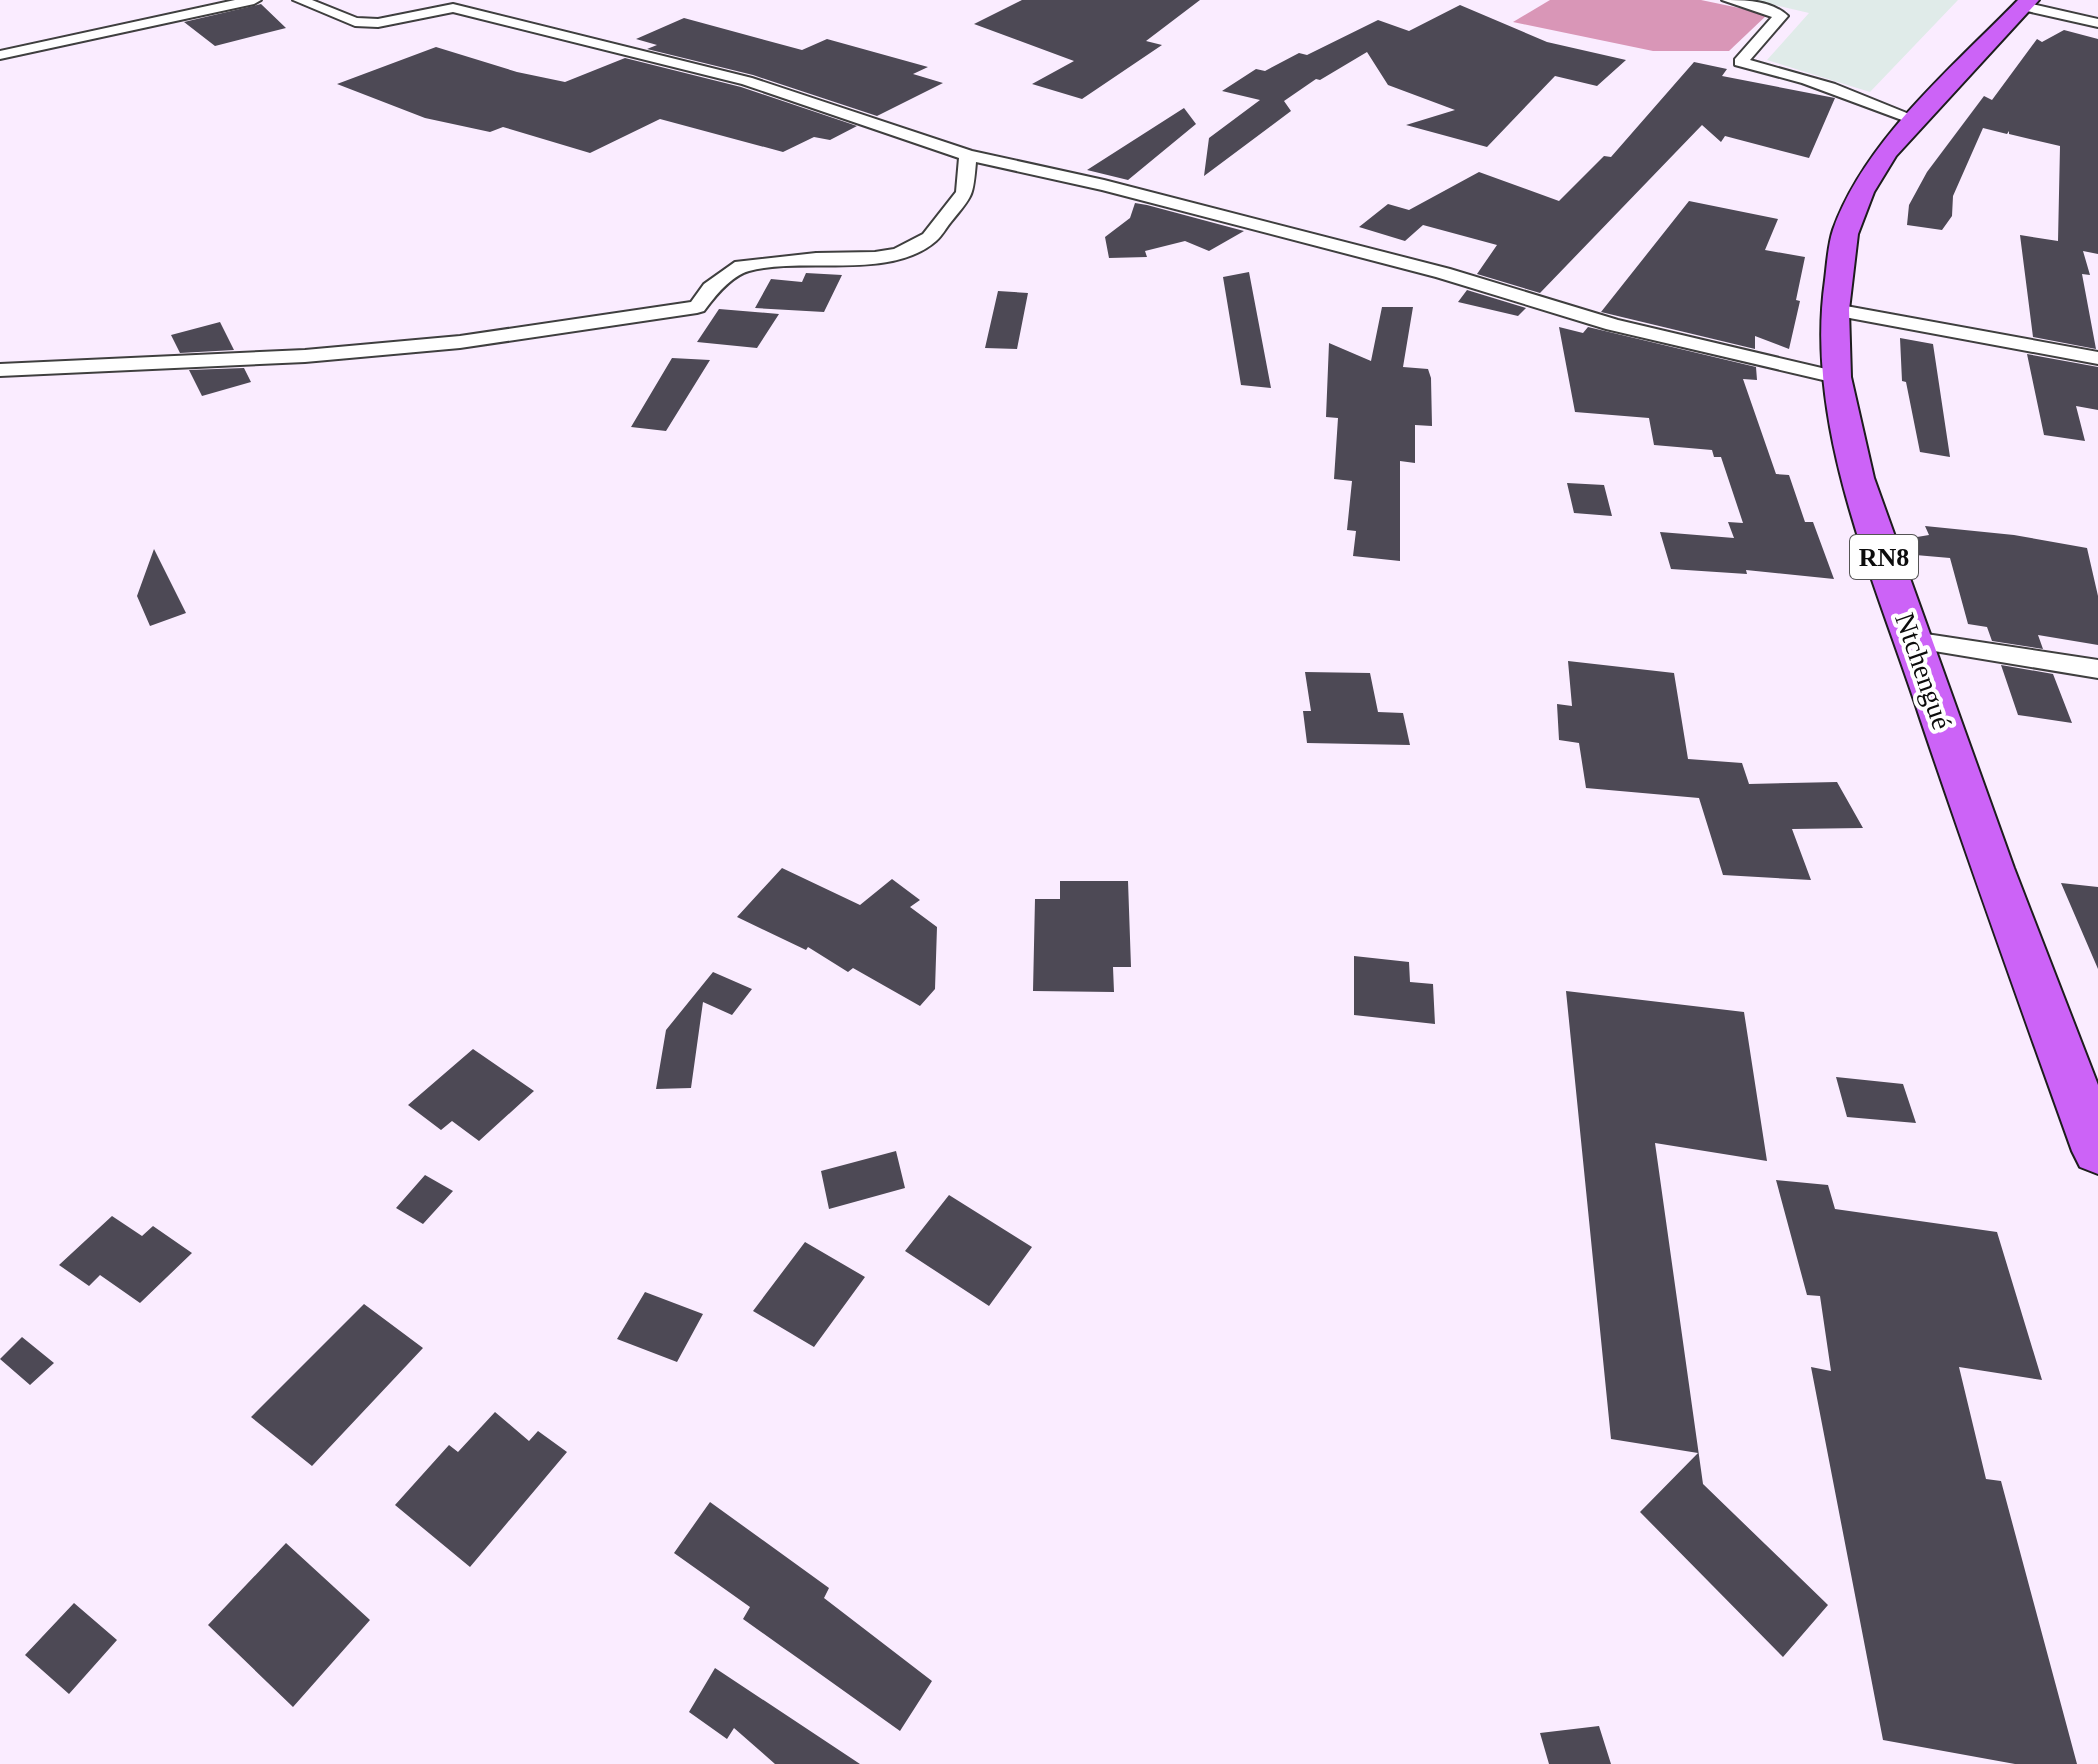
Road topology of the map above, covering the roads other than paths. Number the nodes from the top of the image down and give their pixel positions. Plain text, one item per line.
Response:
1 (254, 0) edge
2 (300, 0) edge
3 (1729, 0) edge
4 (2026, 3) edge
5 (2098, 23) edge
6 (0, 55) edge
7 (1916, 120) junction
8 (968, 155) junction
9 (1835, 310) junction
10 (2098, 358) edge
11 (0, 370) edge
12 (1836, 377) junction
13 (1913, 640) junction
14 (2098, 669) edge
15 (2098, 1151) edge

1 - 6 street
2 - 8 street
3 - 7 street
4 - 5 street
4 - 7 main road, Ntchengué / RN8
7 - 9 main road, Ntchengué / RN8
8 - 11 street
8 - 12 street
9 - 10 street
9 - 12 main road, Ntchengué / RN8
12 - 13 main road, Ntchengué / RN8
13 - 14 street
13 - 15 main road, Ntchengué / RN8

